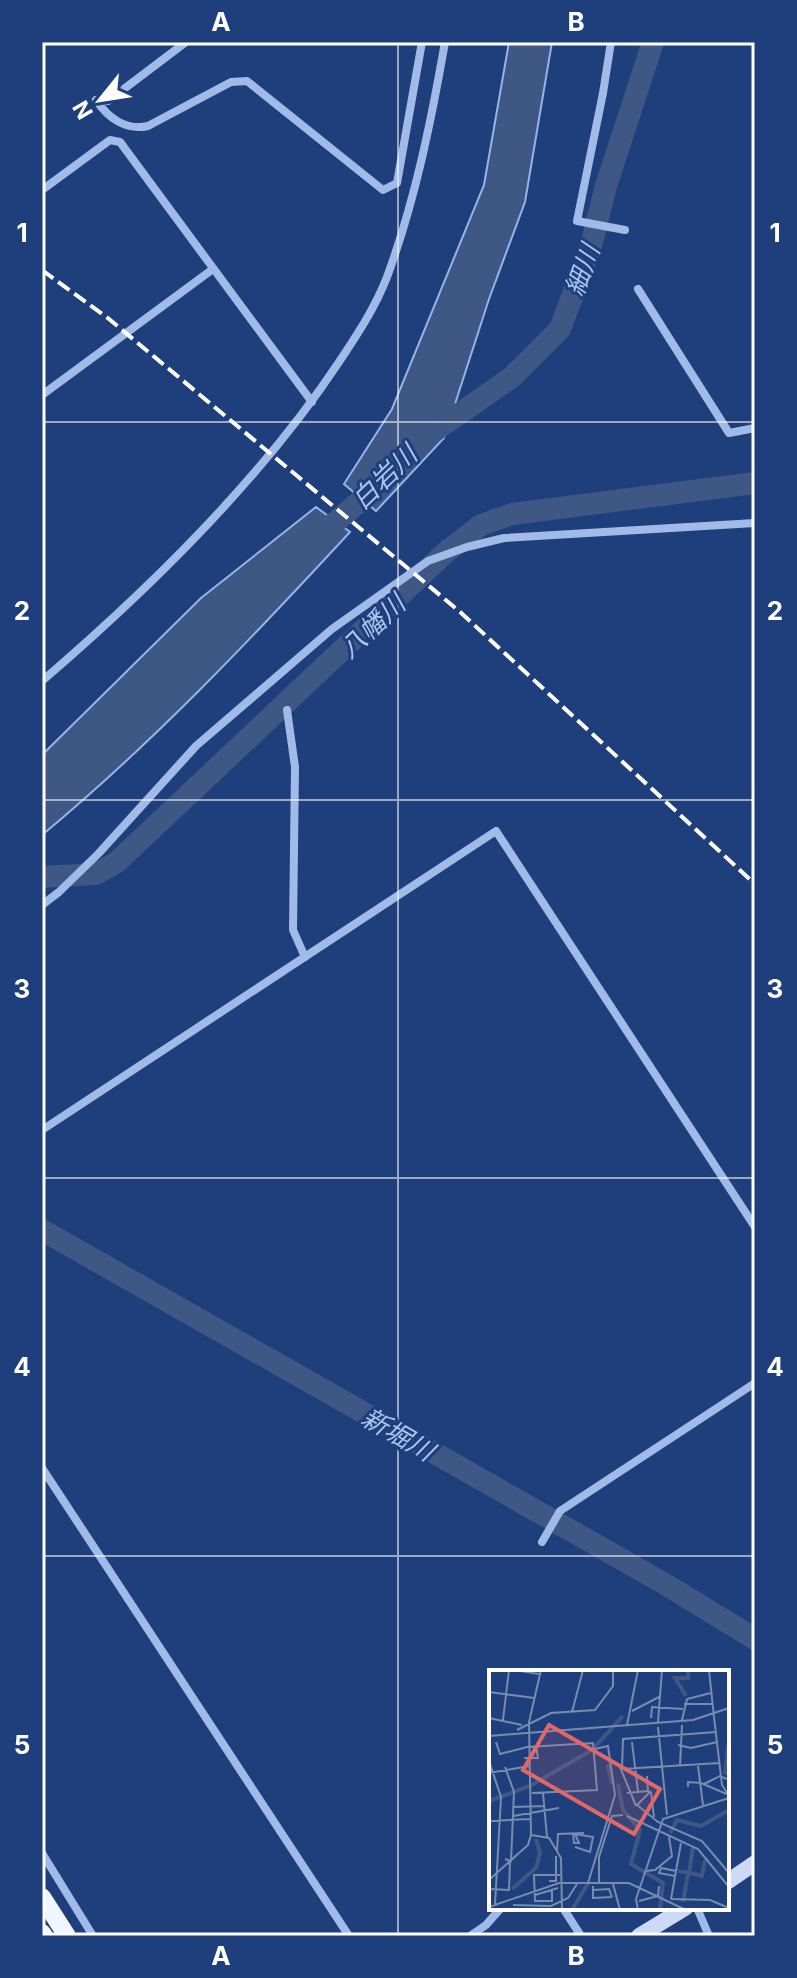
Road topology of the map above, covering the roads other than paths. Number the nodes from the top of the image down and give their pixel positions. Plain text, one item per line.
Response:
1 (186, 42) edge
2 (422, 42) edge
3 (445, 42) edge
4 (611, 42) edge
5 (42, 190) edge
6 (625, 230) dead end
7 (213, 269) junction
8 (638, 289) dead end
9 (42, 395) edge
10 (312, 402) junction
11 (755, 428) edge
12 (755, 523) edge
13 (42, 681) edge
14 (287, 710) dead end
15 (42, 905) edge
16 (305, 957) junction
17 (42, 1130) edge
18 (755, 1227) edge
19 (755, 1383) edge
20 (42, 1468) edge
21 (542, 1542) dead end
22 (42, 1853) edge
23 (755, 1863) edge
24 (46, 1866) edge
25 (729, 1881) edge
26 (42, 1897) edge
27 (499, 1910) edge
28 (564, 1910) edge
29 (682, 1910) edge
30 (698, 1910) edge
31 (67, 1936) edge
32 (93, 1936) edge
33 (349, 1936) edge
34 (470, 1936) edge
35 (581, 1936) edge
36 (639, 1936) edge
37 (709, 1936) edge

1 - 2 street
3 - 10 street
4 - 6 street
5 - 7 street
7 - 9 street
7 - 10 street
8 - 11 street
10 - 13 street
12 - 15 street
14 - 16 street
16 - 17 street
16 - 18 street
19 - 21 street
20 - 33 street
22 - 24 street
23 - 25 main road
24 - 32 street
26 - 31 highway
27 - 34 street
28 - 35 street
29 - 36 main road
30 - 37 street

